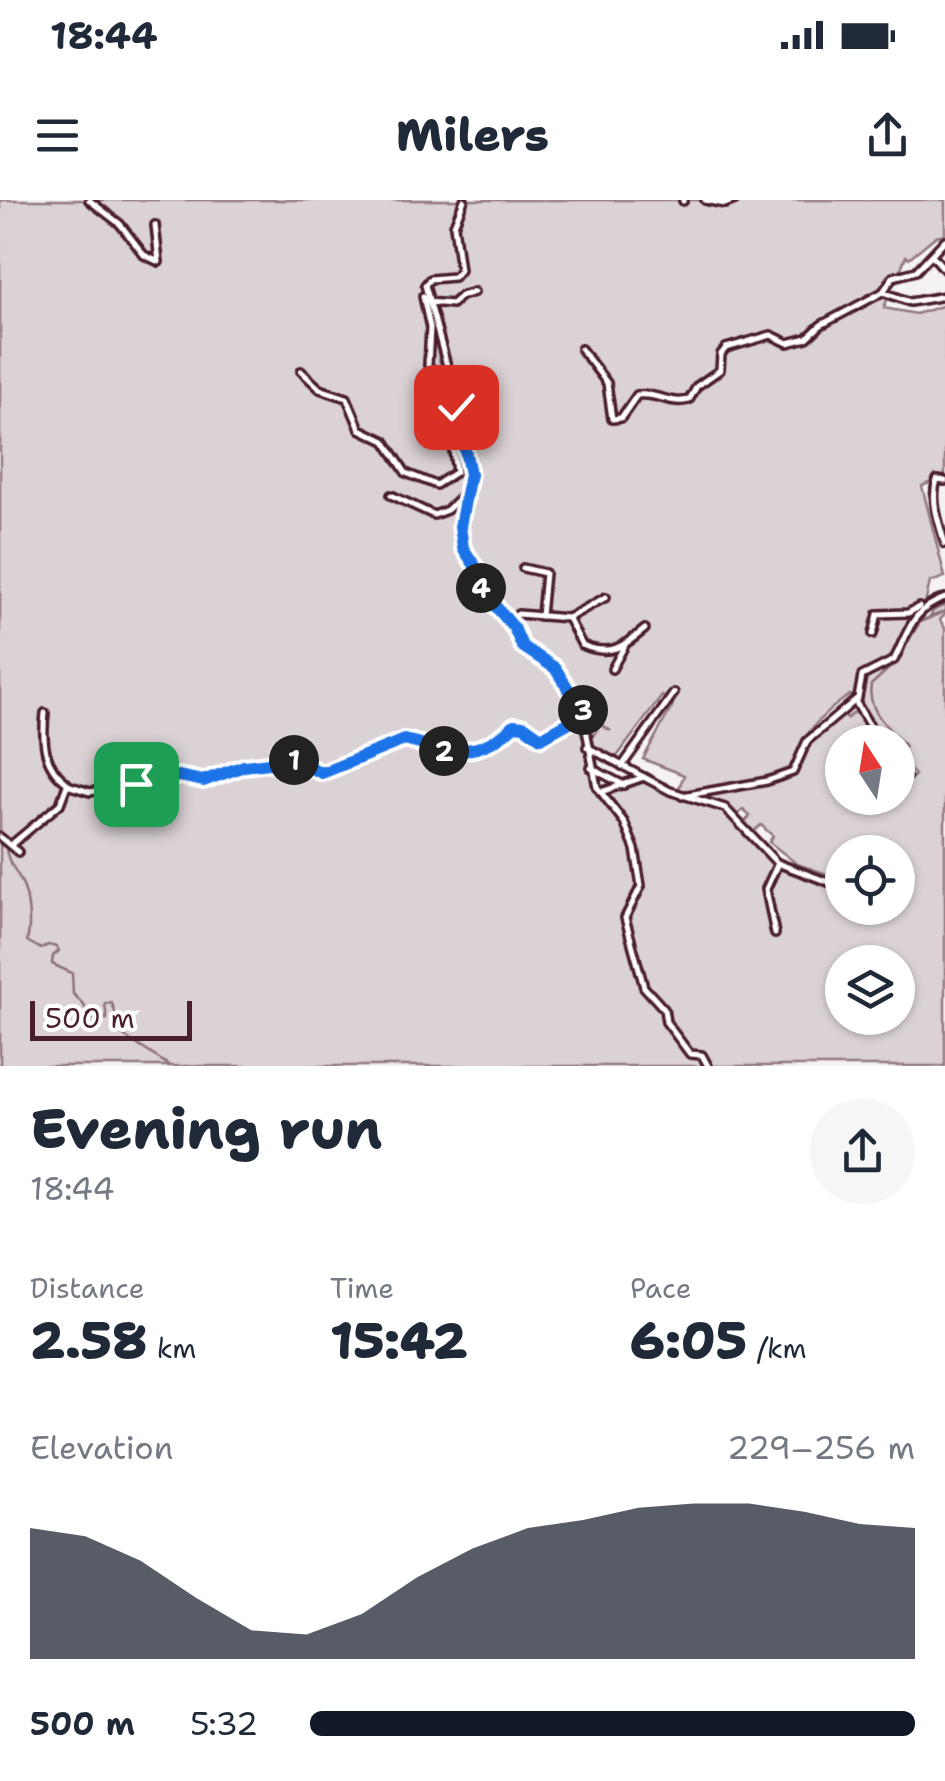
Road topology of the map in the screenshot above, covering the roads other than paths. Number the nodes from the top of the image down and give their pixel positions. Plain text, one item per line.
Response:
1 (90, 200) edge
2 (464, 200) edge
3 (704, 200) edge
4 (735, 200) edge
5 (156, 224) dead end
6 (945, 242) edge
7 (945, 270) edge
8 (474, 292) dead end
9 (883, 292) junction
10 (945, 296) edge
11 (426, 298) junction
12 (581, 349) dead end
13 (302, 371) dead end
14 (944, 480) edge
15 (468, 492) junction
16 (391, 496) dead end
17 (942, 525) edge
18 (945, 544) edge
19 (523, 568) dead end
20 (606, 596) dead end
21 (945, 598) edge
22 (926, 604) junction
23 (540, 616) junction
24 (568, 618) junction
25 (508, 622) junction
26 (645, 629) dead end
27 (873, 634) dead end
28 (625, 645) junction
29 (612, 668) dead end
30 (674, 693) dead end
31 (854, 702) junction
32 (46, 714) dead end
33 (584, 714) junction
34 (868, 725) edge
35 (587, 746) junction
36 (622, 766) junction
37 (591, 768) junction
38 (644, 778) junction
39 (70, 785) junction
40 (624, 785) junction
41 (601, 792) junction
42 (682, 796) junction
43 (748, 818) dead end
44 (742, 824) junction
45 (0, 837) edge
46 (11, 845) junction
47 (18, 852) dead end
48 (778, 863) junction
49 (825, 881) edge
50 (775, 934) dead end
51 (708, 1066) edge

1 - 5 street
2 - 11 street
3 - 4 street
6 - 7 street
6 - 9 street
8 - 11 street
9 - 10 street
9 - 12 street
11 - 13 street
11 - 15 street
14 - 17 street
15 - 16 street
15 - 25 street
17 - 18 street
19 - 23 street
20 - 24 street
21 - 22 street
22 - 27 street
22 - 31 street
23 - 24 street
23 - 25 street
24 - 28 street
25 - 33 street
26 - 28 street
28 - 29 street
30 - 36 street
31 - 34 street
31 - 42 street
32 - 39 street
33 - 35 street
33 - 39 street
35 - 36 street
35 - 37 street
36 - 38 street
37 - 40 street
37 - 41 street
38 - 40 street
38 - 42 street
39 - 46 street
40 - 41 street
41 - 51 street
42 - 44 street
43 - 44 street
44 - 48 street
45 - 46 street
46 - 47 street
48 - 49 street
48 - 50 street

